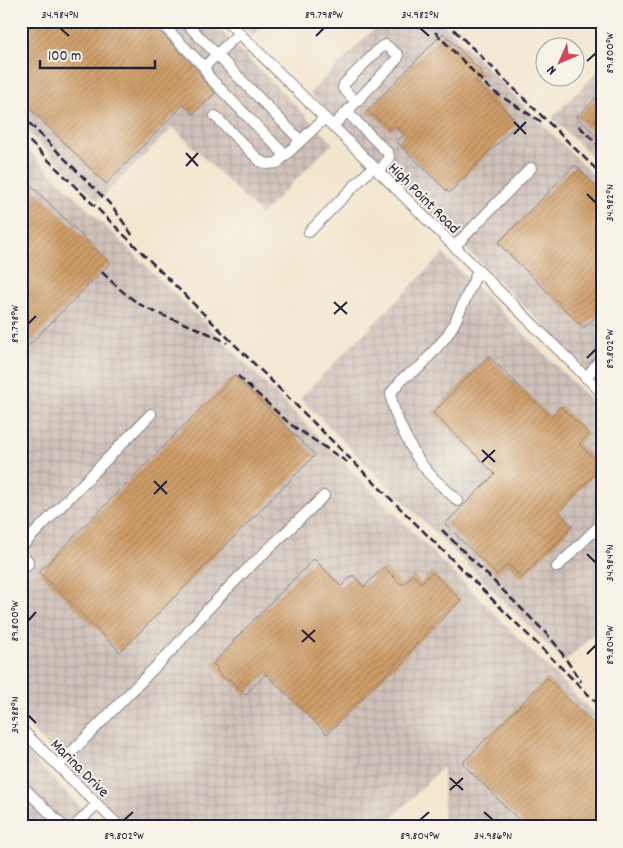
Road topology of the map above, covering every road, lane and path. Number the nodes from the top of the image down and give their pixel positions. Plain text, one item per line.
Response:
1 (159, 21) edge
2 (184, 21) edge
3 (227, 21) edge
4 (238, 32) junction
5 (216, 55) junction
6 (204, 67) junction
7 (356, 102) junction
8 (347, 112) junction
9 (215, 116) dead end
10 (325, 118) junction
11 (333, 126) junction
12 (301, 141) junction
13 (285, 155) junction
14 (531, 168) dead end
15 (376, 170) junction
16 (309, 232) dead end
17 (454, 247) junction
18 (478, 271) junction
19 (602, 357) edge
20 (586, 378) junction
21 (602, 394) edge
22 (151, 414) dead end
23 (324, 496) dead end
24 (458, 501) dead end
25 (602, 523) edge
26 (21, 547) edge
27 (21, 553) edge
28 (557, 567) dead end
29 (21, 572) edge
30 (21, 729) edge
31 (58, 766) junction
32 (21, 786) edge
33 (97, 804) junction
34 (64, 827) edge
35 (74, 827) edge
36 (120, 827) edge

1 - 6 street
2 - 5 street
3 - 4 street, High Point Road
4 - 5 street
4 - 10 street, High Point Road
5 - 6 street
5 - 12 street
6 - 13 street
7 - 7 street
7 - 8 street
8 - 11 street
8 - 15 street
9 - 13 street
10 - 11 street, High Point Road
10 - 12 street
11 - 15 street, High Point Road
12 - 13 street
14 - 17 street
15 - 16 street
15 - 17 street, High Point Road
17 - 18 street, High Point Road
18 - 20 street, High Point Road
18 - 24 street
19 - 20 street
20 - 21 street, High Point Road
22 - 26 street
23 - 31 street
25 - 28 street
27 - 29 street
30 - 31 street, Marina Drive
31 - 33 street, Marina Drive
32 - 34 street
33 - 35 street
33 - 36 street, Marina Drive

